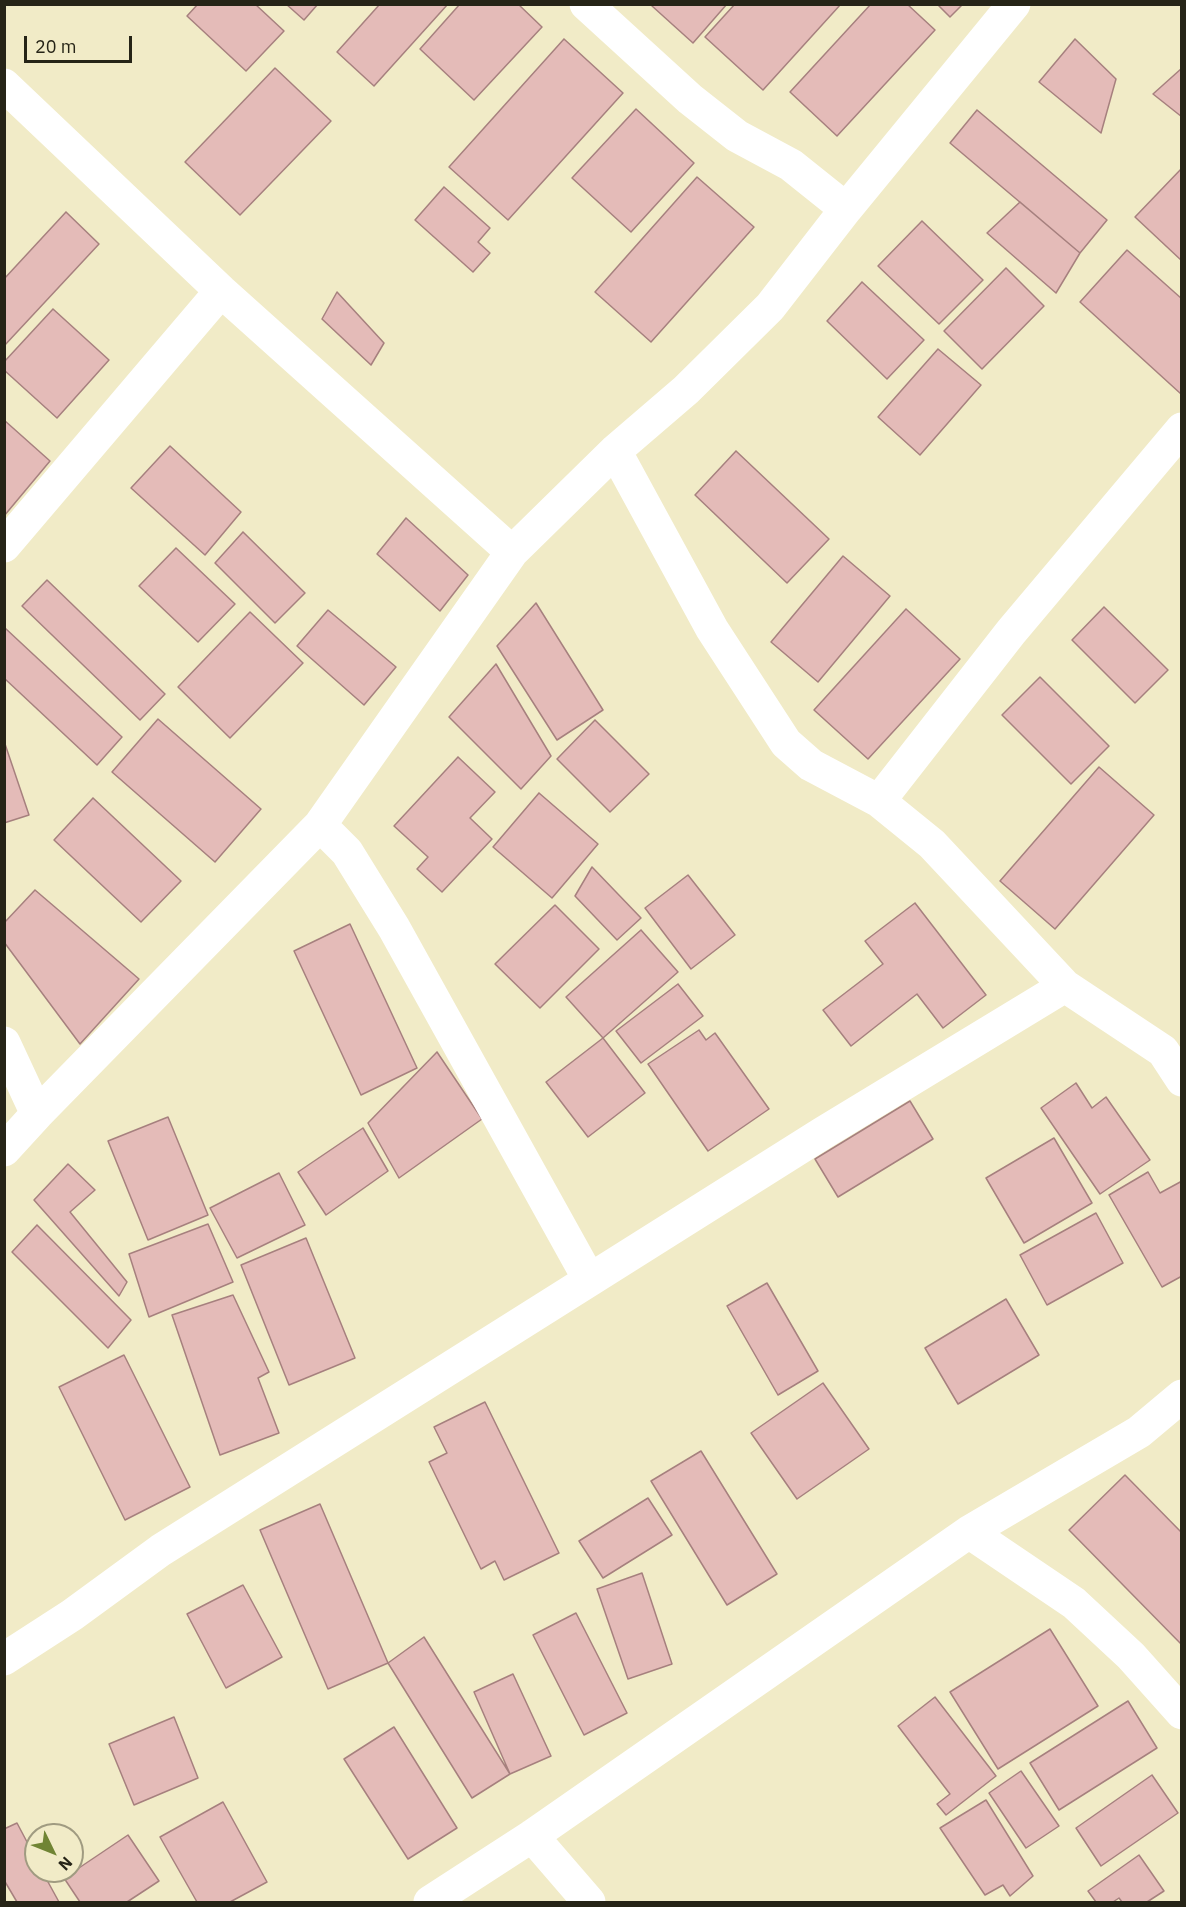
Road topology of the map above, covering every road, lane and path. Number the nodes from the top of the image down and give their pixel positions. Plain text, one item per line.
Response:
1 (586, 4) edge
2 (1014, 4) edge
3 (4, 85) edge
4 (846, 209) junction
5 (221, 291) junction
6 (1178, 442) edge
7 (615, 451) junction
8 (4, 546) edge
9 (512, 552) junction
10 (879, 801) junction
11 (320, 825) junction
12 (1065, 986) junction
13 (4, 1043) edge
14 (1182, 1080) edge
15 (37, 1114) junction
16 (4, 1150) edge
17 (589, 1279) junction
18 (1182, 1396) edge
19 (969, 1532) junction
20 (4, 1659) edge
21 (1182, 1713) edge
22 (532, 1836) junction
23 (430, 1902) edge
24 (589, 1902) edge

1 - 4 street
2 - 4 street
3 - 5 street
4 - 7 street
5 - 8 street
5 - 9 street
6 - 10 street
7 - 9 street
7 - 10 street
9 - 11 street
10 - 12 street
11 - 15 street
11 - 17 street
12 - 14 street
12 - 17 street
13 - 15 street
15 - 16 street
17 - 20 street
18 - 19 street
19 - 21 street
19 - 22 street
22 - 23 street
22 - 24 street

